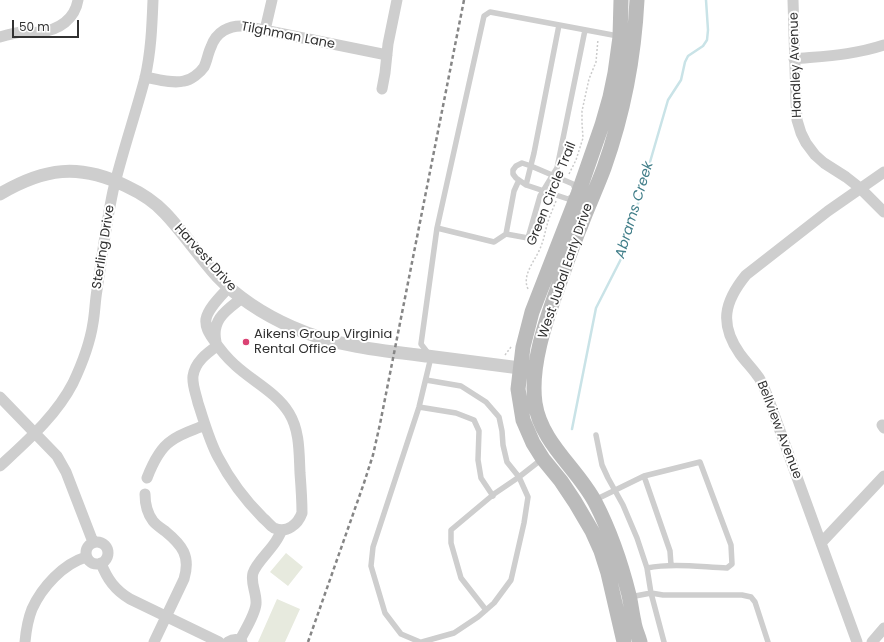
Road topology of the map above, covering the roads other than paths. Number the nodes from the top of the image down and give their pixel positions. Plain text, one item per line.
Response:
1 (78, 0) edge
2 (153, 0) edge
3 (272, 0) edge
4 (397, 0) edge
5 (620, 0) edge
6 (637, 0) edge
7 (794, 0) edge
8 (559, 25) junction
9 (265, 30) junction
10 (585, 30) junction
11 (0, 37) edge
12 (627, 37) junction
13 (884, 45) edge
14 (387, 55) junction
15 (794, 60) junction
16 (145, 77) junction
17 (382, 89) dead end
18 (531, 166) junction
19 (884, 172) edge
20 (552, 175) junction
21 (519, 180) junction
22 (116, 181) junction
23 (526, 184) junction
24 (860, 188) junction
25 (543, 191) junction
26 (0, 194) edge
27 (585, 197) junction
28 (884, 212) edge
29 (437, 228) junction
30 (506, 234) junction
31 (229, 287) junction
32 (242, 298) junction
33 (217, 346) junction
34 (431, 356) junction
35 (520, 368) junction
36 (536, 370) junction
37 (426, 380) junction
38 (0, 397) edge
39 (419, 407) junction
40 (205, 425) junction
41 (35, 433) junction
42 (596, 434) dead end
43 (543, 459) junction
44 (0, 466) edge
45 (644, 476) junction
46 (884, 476) edge
47 (519, 477) junction
48 (147, 478) dead end
49 (615, 490) junction
50 (145, 494) dead end
51 (493, 496) junction
52 (594, 501) junction
53 (282, 530) junction
54 (93, 542) junction
55 (821, 543) junction
56 (86, 557) junction
57 (101, 563) junction
58 (671, 565) junction
59 (647, 568) junction
60 (651, 593) junction
61 (630, 597) junction
62 (614, 601) junction
63 (486, 610) junction
64 (167, 617) junction
65 (884, 628) edge
66 (241, 641) edge
67 (25, 642) edge
68 (154, 642) edge
69 (219, 642) edge
70 (228, 642) edge
71 (421, 642) edge
72 (624, 642) edge
73 (640, 642) edge
74 (664, 642) edge
75 (768, 642) edge
76 (857, 642) edge
77 (872, 642) edge

1 - 11 street
2 - 16 street, Sterling Drive
3 - 9 street
4 - 14 street
5 - 12 main road, West Jubal Early Drive
6 - 12 main road, West Jubal Early Drive
7 - 15 street, Handley Avenue
8 - 10 lane
8 - 18 lane
8 - 29 lane
9 - 14 street, Tilghman Lane
9 - 16 street, Tilghman Lane
10 - 12 lane
10 - 20 lane
12 - 27 main road, West Jubal Early Drive
13 - 15 street
14 - 17 street
15 - 24 street, Handley Avenue
16 - 22 street, Sterling Drive
18 - 20 lane
18 - 21 lane
18 - 23 lane
19 - 24 street, Bellview Avenue
20 - 25 lane
20 - 27 lane
21 - 23 lane
21 - 30 lane
22 - 26 street, Harvest Drive
22 - 31 street, Harvest Drive
22 - 41 street, Sterling Drive
23 - 25 lane
24 - 28 street, Handley Avenue
24 - 55 street, Bellview Avenue
25 - 27 lane
25 - 30 lane
27 - 35 main road, West Jubal Early Drive
27 - 36 main road, West Jubal Early Drive
29 - 30 lane
29 - 34 lane
31 - 32 street, Harvest Drive
31 - 33 street
32 - 33 street
32 - 34 street, Harvest Drive
33 - 40 street
33 - 53 street
34 - 35 street, Harvest Drive
34 - 37 lane
35 - 36 street, Harvest Drive
35 - 43 main road, West Jubal Early Drive
36 - 52 main road, West Jubal Early Drive
37 - 39 lane
37 - 47 lane
38 - 41 street
39 - 51 lane
39 - 71 lane
40 - 48 street
40 - 53 street
41 - 44 street, Sterling Drive
41 - 54 street
42 - 49 lane
43 - 47 lane
43 - 62 main road, West Jubal Early Drive
45 - 49 lane
45 - 58 lane
45 - 58 lane
46 - 55 street
47 - 51 lane
47 - 63 lane
49 - 52 lane
49 - 59 lane
50 - 64 street
51 - 63 lane
52 - 61 main road, West Jubal Early Drive
53 - 66 street
54 - 56 street
54 - 57 street
55 - 76 street, Bellview Avenue
56 - 57 street
56 - 67 street
57 - 64 street
58 - 59 lane
59 - 60 lane
60 - 61 lane
60 - 74 lane
60 - 75 lane
61 - 62 street
61 - 73 main road, West Jubal Early Drive
62 - 72 main road, West Jubal Early Drive
63 - 71 lane
64 - 68 street
64 - 69 street
65 - 77 street
66 - 70 street

